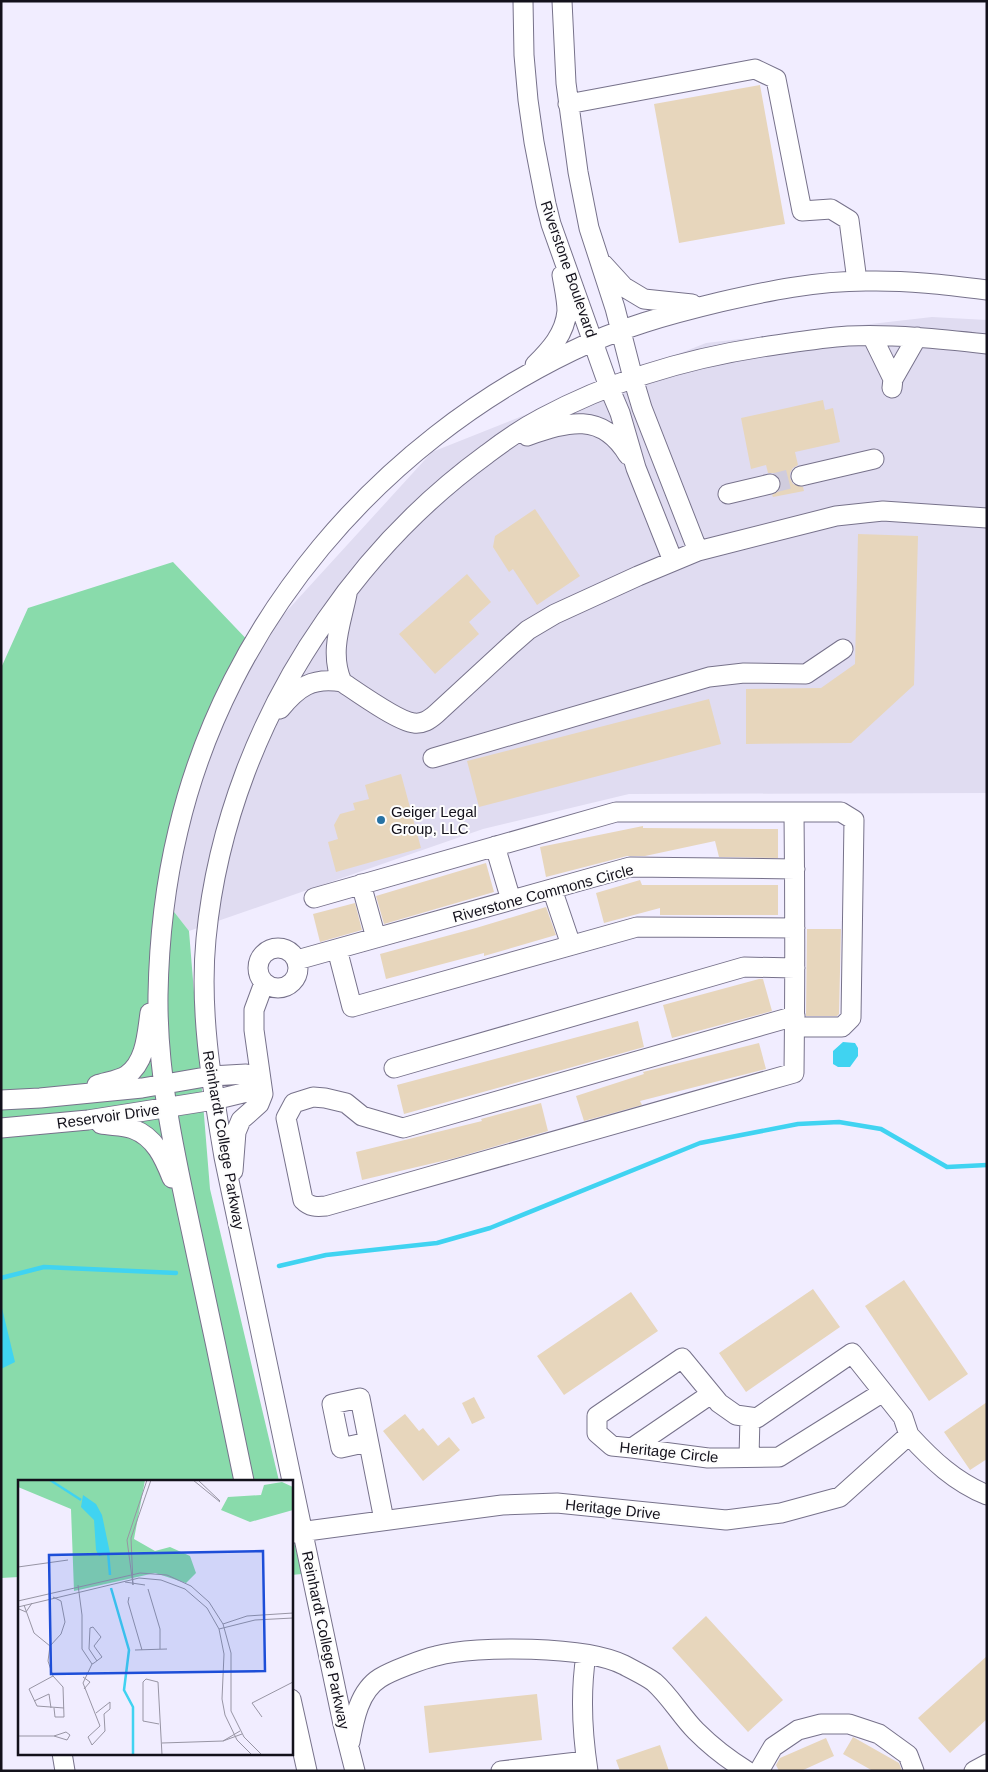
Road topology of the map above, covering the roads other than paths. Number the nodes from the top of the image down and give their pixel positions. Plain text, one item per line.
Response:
1 (523, 1) edge
2 (562, 1) edge
3 (568, 104) junction
4 (558, 244) junction
5 (598, 258) junction
6 (857, 281) junction
7 (987, 290) edge
8 (706, 306) junction
9 (621, 331) junction
10 (872, 336) junction
11 (916, 337) junction
12 (594, 342) junction
13 (987, 344) edge
14 (522, 378) junction
15 (632, 378) junction
16 (609, 387) junction
17 (498, 446) junction
18 (874, 459) dead end
19 (636, 468) junction
20 (801, 476) tunnel mouth
21 (770, 484) tunnel mouth
22 (675, 492) junction
23 (728, 494) dead end
24 (650, 503) junction
25 (987, 518) edge
26 (698, 551) junction
27 (673, 561) junction
28 (348, 587) junction
29 (843, 649) dead end
30 (342, 682) junction
31 (262, 730) junction
32 (433, 758) dead end
33 (794, 813) junction
34 (495, 846) junction
35 (795, 869) junction
36 (361, 884) junction
37 (552, 888) junction
38 (314, 898) dead end
39 (511, 900) junction
40 (795, 928) junction
41 (376, 938) junction
42 (161, 942) junction
43 (571, 945) junction
44 (337, 949) junction
45 (297, 960) junction
46 (795, 968) junction
47 (264, 983) junction
48 (795, 1022) junction
49 (394, 1068) dead end
50 (211, 1076) junction
51 (260, 1080) junction
52 (163, 1085) junction
53 (66, 1096) junction
54 (1, 1100) edge
55 (214, 1100) junction
56 (166, 1107) junction
57 (75, 1121) junction
58 (1, 1128) edge
59 (231, 1193) junction
60 (188, 1217) junction
61 (883, 1392) junction
62 (711, 1394) junction
63 (750, 1417) junction
64 (909, 1435) junction
65 (368, 1442) dead end
66 (632, 1448) junction
67 (749, 1457) junction
68 (244, 1480) edge
69 (287, 1480) edge
70 (987, 1496) edge
71 (292, 1506) edge
72 (384, 1520) junction
73 (297, 1532) edge
74 (586, 1655) junction
75 (292, 1704) edge
76 (349, 1747) junction
77 (62, 1754) edge
78 (987, 1764) edge
79 (587, 1766) edge
80 (64, 1771) edge
81 (307, 1771) edge
82 (355, 1771) edge
83 (501, 1771) edge
84 (747, 1771) edge
85 (760, 1771) edge
86 (914, 1771) edge
87 (974, 1771) edge

1 - 4 street, Riverstone Boulevard
2 - 3 street, Riverstone Boulevard
3 - 5 street, Riverstone Boulevard
3 - 6 street
4 - 12 street, Riverstone Boulevard
4 - 14 street
5 - 8 street
5 - 9 street, Riverstone Boulevard
6 - 7 street
6 - 8 street
8 - 9 street
9 - 12 street
9 - 15 street, Riverstone Boulevard
10 - 11 street, Reinhardt College Parkway
10 - 11 street
10 - 15 street, Reinhardt College Parkway
11 - 13 street, Reinhardt College Parkway
12 - 14 street
12 - 16 street, Riverstone Boulevard
14 - 42 street
15 - 16 street, Reinhardt College Parkway
15 - 22 street, Riverstone Boulevard
16 - 17 street, Reinhardt College Parkway
16 - 19 street, Riverstone Boulevard
17 - 19 street
17 - 28 street, Reinhardt College Parkway
18 - 20 street
19 - 24 street
21 - 23 street
22 - 24 street
22 - 26 street, Riverstone Boulevard
24 - 27 street
25 - 26 street
26 - 27 street
27 - 30 street
28 - 30 street
28 - 31 street, Reinhardt College Parkway
29 - 32 street
30 - 31 street
31 - 50 street, Reinhardt College Parkway
33 - 34 street
33 - 35 street
33 - 48 street
34 - 36 street
34 - 39 street
35 - 37 street, Riverstone Commons Circle
35 - 40 street
36 - 38 street
36 - 41 street
37 - 39 street, Riverstone Commons Circle
37 - 43 street
39 - 41 street, Riverstone Commons Circle
40 - 43 street
40 - 46 street
41 - 44 street, Riverstone Commons Circle
42 - 52 street
42 - 53 street
43 - 44 street
44 - 45 street, Riverstone Commons Circle
45 - 47 street
45 - 47 street
46 - 48 street
46 - 49 street
47 - 51 street
48 - 48 street
50 - 51 street
50 - 52 street, Reservoir Drive
50 - 55 street, Reinhardt College Parkway
51 - 55 street
51 - 59 street
52 - 53 street, Reservoir Drive
52 - 56 street
53 - 54 street, Reservoir Drive
55 - 56 street, Reservoir Drive
55 - 59 street, Reinhardt College Parkway
56 - 57 street, Reservoir Drive
56 - 60 street
57 - 58 street, Reservoir Drive
57 - 60 street
59 - 69 street, Reinhardt College Parkway
60 - 68 street
61 - 63 street
61 - 64 street
61 - 67 street, Heritage Circle
62 - 63 street, Heritage Circle
62 - 66 street
62 - 66 street, Heritage Circle
63 - 67 street
64 - 70 street
64 - 72 street, Heritage Drive
65 - 72 street
66 - 67 street, Heritage Circle
71 - 73 street, Reinhardt College Parkway
72 - 73 street, Heritage Drive
73 - 76 street, Reinhardt College Parkway
74 - 76 street
74 - 79 street
74 - 84 street
75 - 81 street
76 - 82 street, Reinhardt College Parkway
77 - 80 street
78 - 87 street
79 - 83 street
85 - 86 street

